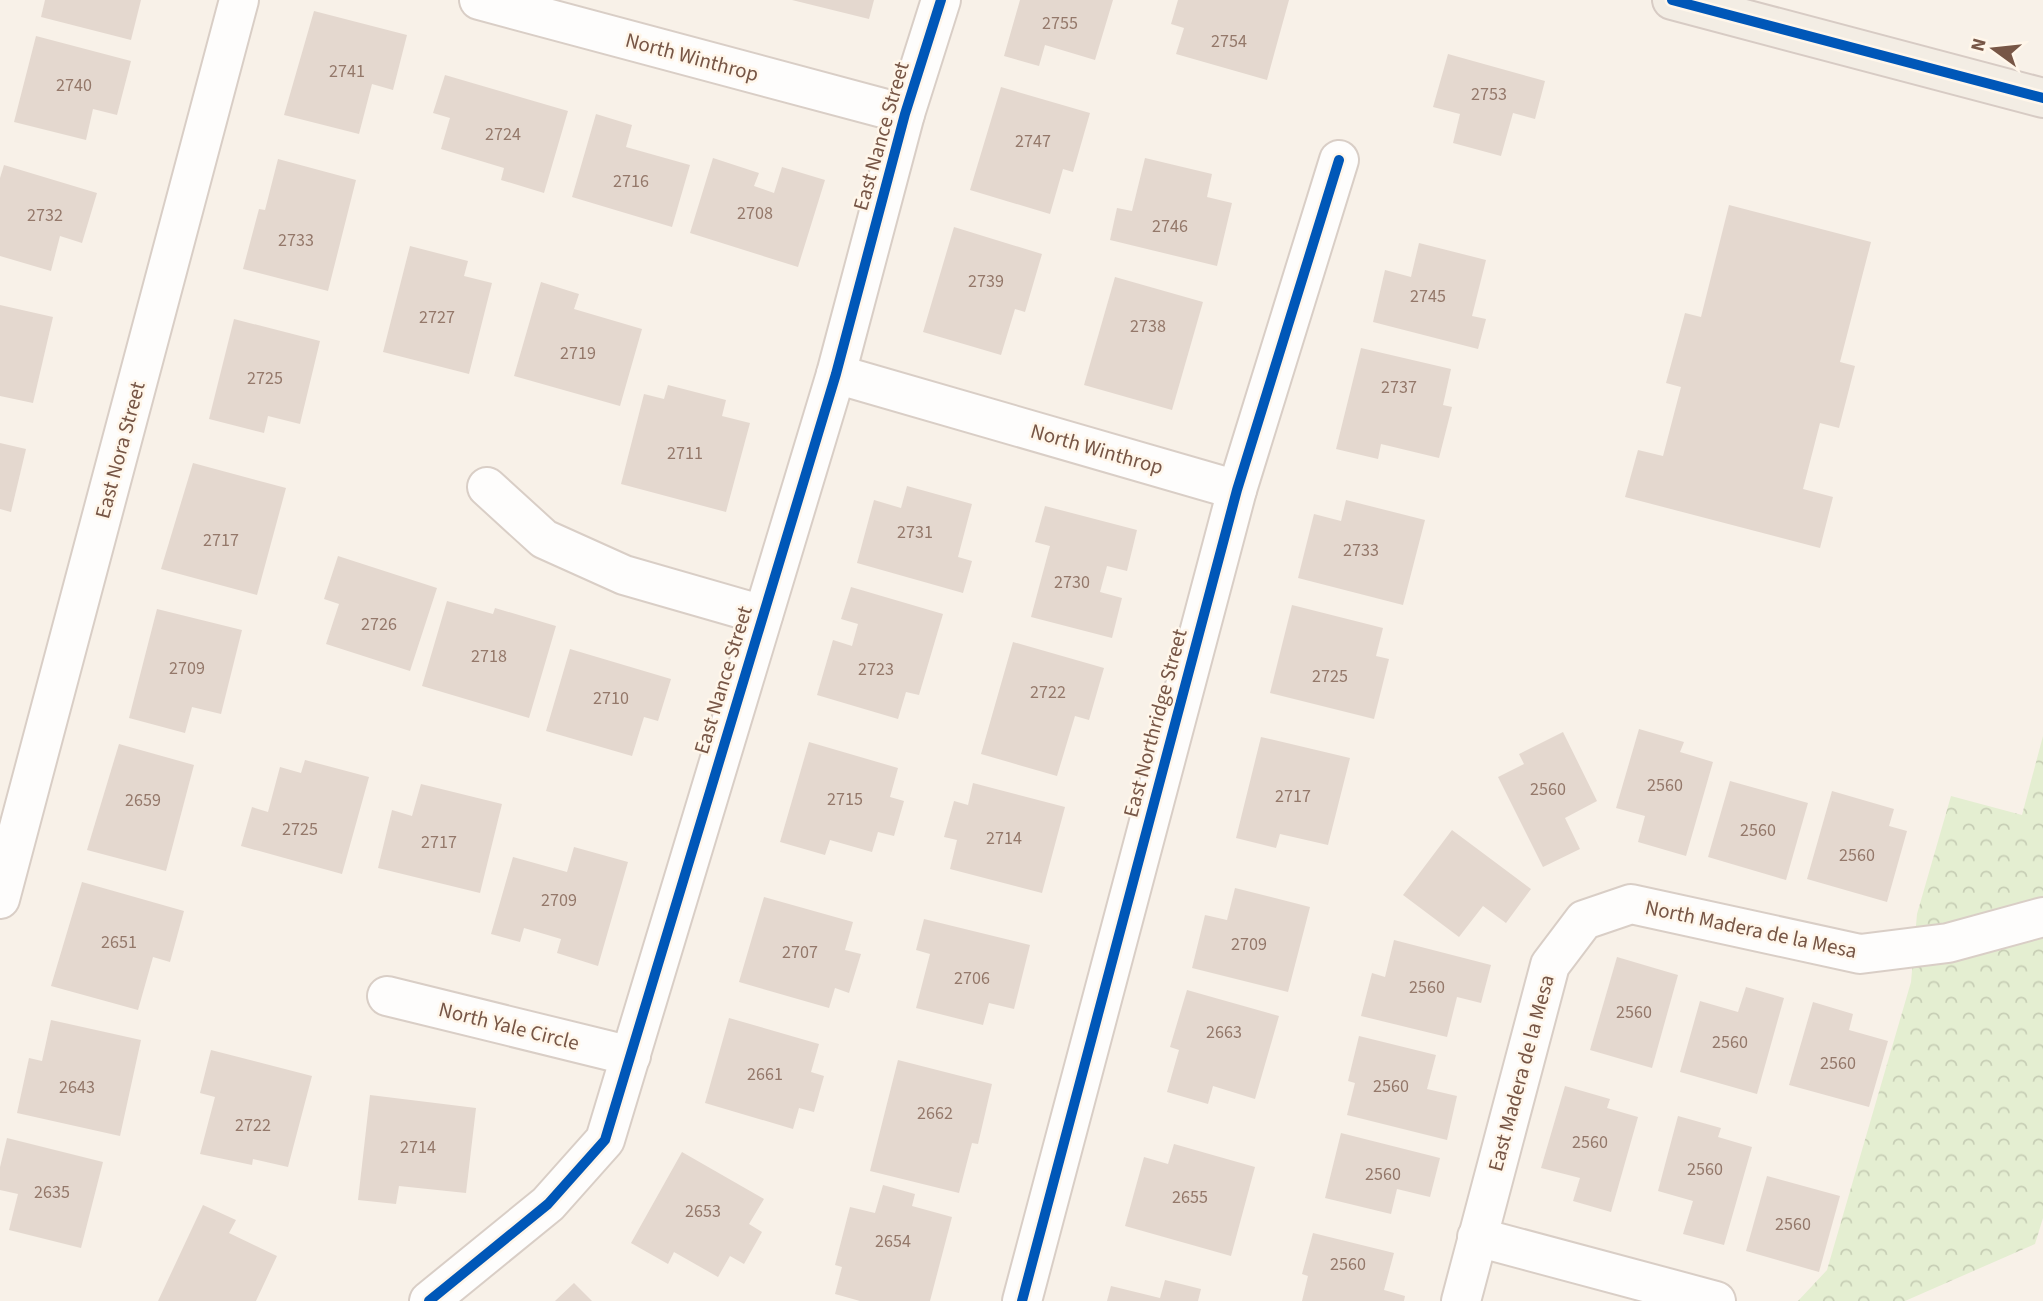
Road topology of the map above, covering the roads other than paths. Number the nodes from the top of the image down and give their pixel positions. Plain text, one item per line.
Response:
1 (239, 0) edge
2 (479, 0) edge
3 (941, 0) edge
4 (1672, 0) edge
5 (2043, 98) edge
6 (905, 114) junction
7 (1339, 160) dead end
8 (836, 374) junction
9 (487, 487) dead end
10 (1237, 490) junction
11 (763, 615) junction
12 (0, 899) edge
13 (2043, 917) edge
14 (1584, 920) joint
15 (387, 996) dead end
16 (631, 1056) junction
17 (1477, 1237) junction
18 (429, 1301) edge
19 (1022, 1301) edge
20 (1461, 1301) edge
21 (1716, 1301) edge

1 - 12 street, East Nora Street
2 - 6 street, North Winthrop
3 - 6 street, East Nance Street
4 - 5 main road
6 - 8 street, East Nance Street
7 - 10 street, East Northridge Street
8 - 10 street, North Winthrop
8 - 11 street, East Nance Street
9 - 11 street
10 - 19 street, East Northridge Street
11 - 16 street, East Nance Street
13 - 14 street, North Madera de la Mesa
14 - 17 street, East Madera de la Mesa
15 - 16 street, North Yale Circle
16 - 18 street, East Nance Street
17 - 20 street, East Madera de la Mesa
17 - 21 street

